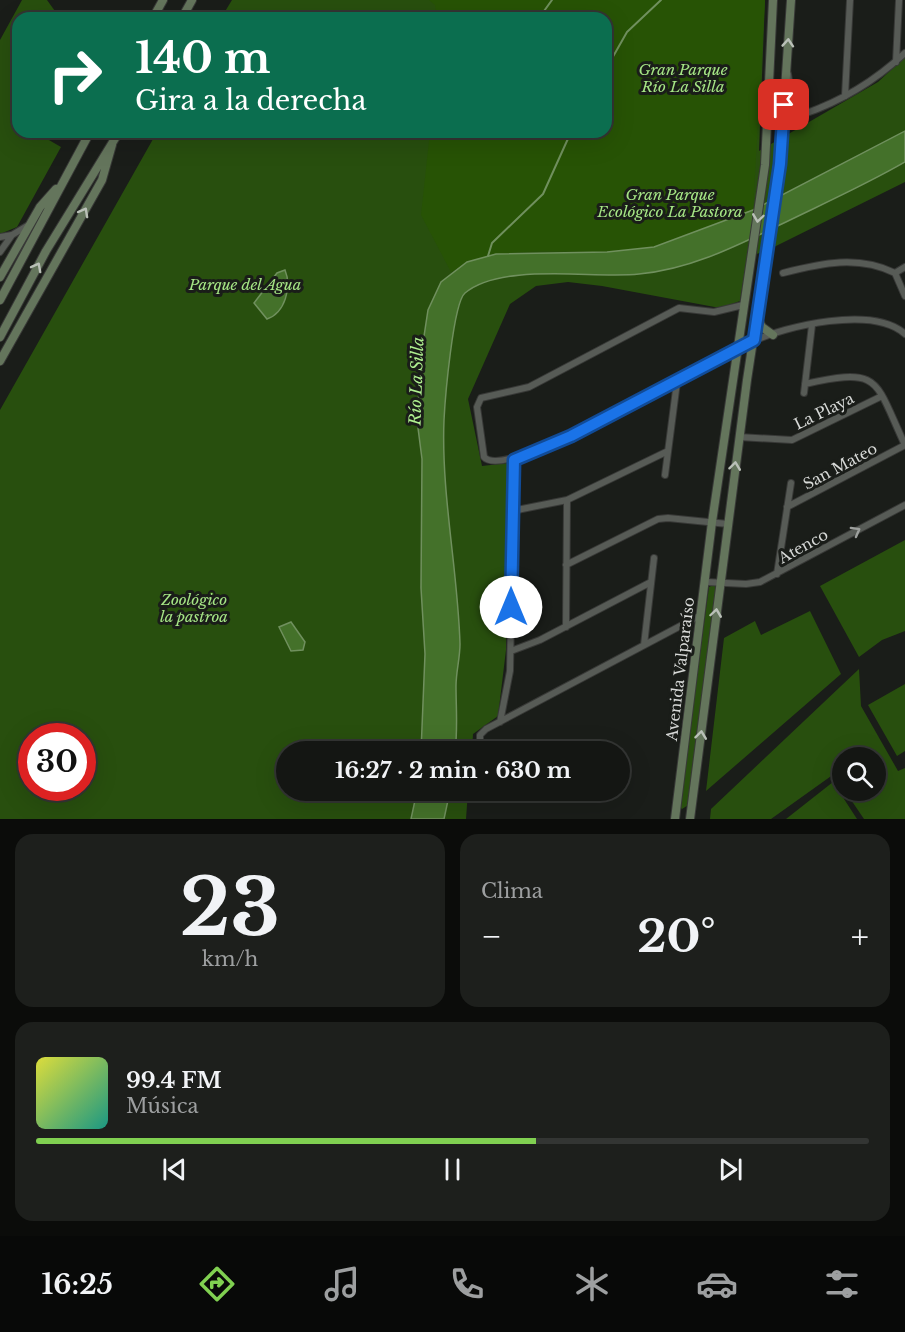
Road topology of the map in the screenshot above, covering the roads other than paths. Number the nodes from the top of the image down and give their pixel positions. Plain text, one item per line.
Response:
1 (773, 0) edge
2 (791, 0) edge
3 (850, 0) edge
4 (899, 0) edge
5 (905, 53) edge
6 (896, 62) junction
7 (786, 69) junction
8 (845, 96) junction
9 (87, 138) edge
10 (116, 138) edge
11 (112, 145) junction
12 (61, 184) junction
13 (30, 224) junction
14 (12, 236) junction
15 (0, 237) edge
16 (0, 252) edge
17 (905, 267) edge
18 (783, 273) dead end
19 (896, 273) junction
20 (0, 277) edge
21 (905, 296) edge
22 (0, 300) edge
23 (743, 305) junction
24 (757, 317) junction
25 (812, 325) junction
26 (904, 331) edge
27 (773, 335) junction
28 (0, 337) edge
29 (754, 340) junction
30 (736, 349) junction
31 (0, 361) edge
32 (677, 382) junction
33 (805, 384) junction
34 (804, 393) dead end
35 (882, 396) junction
36 (739, 437) junction
37 (905, 445) edge
38 (668, 451) junction
39 (514, 460) junction
40 (665, 475) dead end
41 (791, 483) dead end
42 (567, 500) junction
43 (905, 505) edge
44 (787, 507) junction
45 (512, 512) junction
46 (712, 522) junction
47 (728, 524) junction
48 (654, 558) dead end
49 (566, 565) junction
50 (777, 574) junction
51 (651, 582) junction
52 (705, 582) junction
53 (720, 582) junction
54 (701, 615) junction
55 (566, 627) junction
56 (644, 645) junction
57 (511, 651) junction
58 (500, 722) junction
59 (481, 741) edge
60 (675, 819) edge
61 (690, 819) edge

1 -> 23 main road, Avenida Valparaíso
7 -> 2 main road, Avenida Valparaíso
3 - 8 street
4 - 6 street
5 - 6 street
6 - 8 street
7 - 8 street
7 - 24 main road, Avenida Valparaíso
9 - 12 main road
10 - 11 main road
28 -> 11 main road
31 -> 11 main road
12 - 13 main road
12 - 22 main road
13 - 14 street
13 - 20 main road
14 - 15 street
14 - 16 street
17 - 19 street
18 - 19 street
19 - 21 street
23 - 30 main road, Avenida Valparaíso
23 - 39 street
24 - 27 main road
24 - 29 main road, Avenida Valparaíso
25 - 26 street
25 - 27 street
25 - 33 street
27 - 29 street
29 - 30 street
29 - 36 main road, Avenida Valparaíso
30 - 32 street
30 - 46 main road, Avenida Valparaíso
32 - 38 street
32 - 39 street
33 - 34 street
33 - 35 street
35 - 36 street, La Playa
35 - 37 street
47 -> 36 main road, Avenida Valparaíso
37 - 44 street, San Mateo
38 - 40 street
38 - 42 street
39 - 45 street
41 - 44 street
42 - 45 street
42 - 49 street
50 -> 43 street, Atenco
44 - 50 street
45 - 57 street
46 - 47 street
46 - 49 street
46 - 52 main road, Avenida Valparaíso
47 - 53 main road, Avenida Valparaíso
48 - 51 street
49 - 55 street
50 - 53 street, Atenco
51 - 55 street
51 - 56 street
52 - 53 street, Atenco
52 - 54 main road, Avenida Valparaíso
61 -> 53 main road, Avenida Valparaíso
54 - 56 street
54 - 60 main road, Avenida Valparaíso
55 - 57 street
56 - 58 street
57 - 58 street
58 - 59 street

